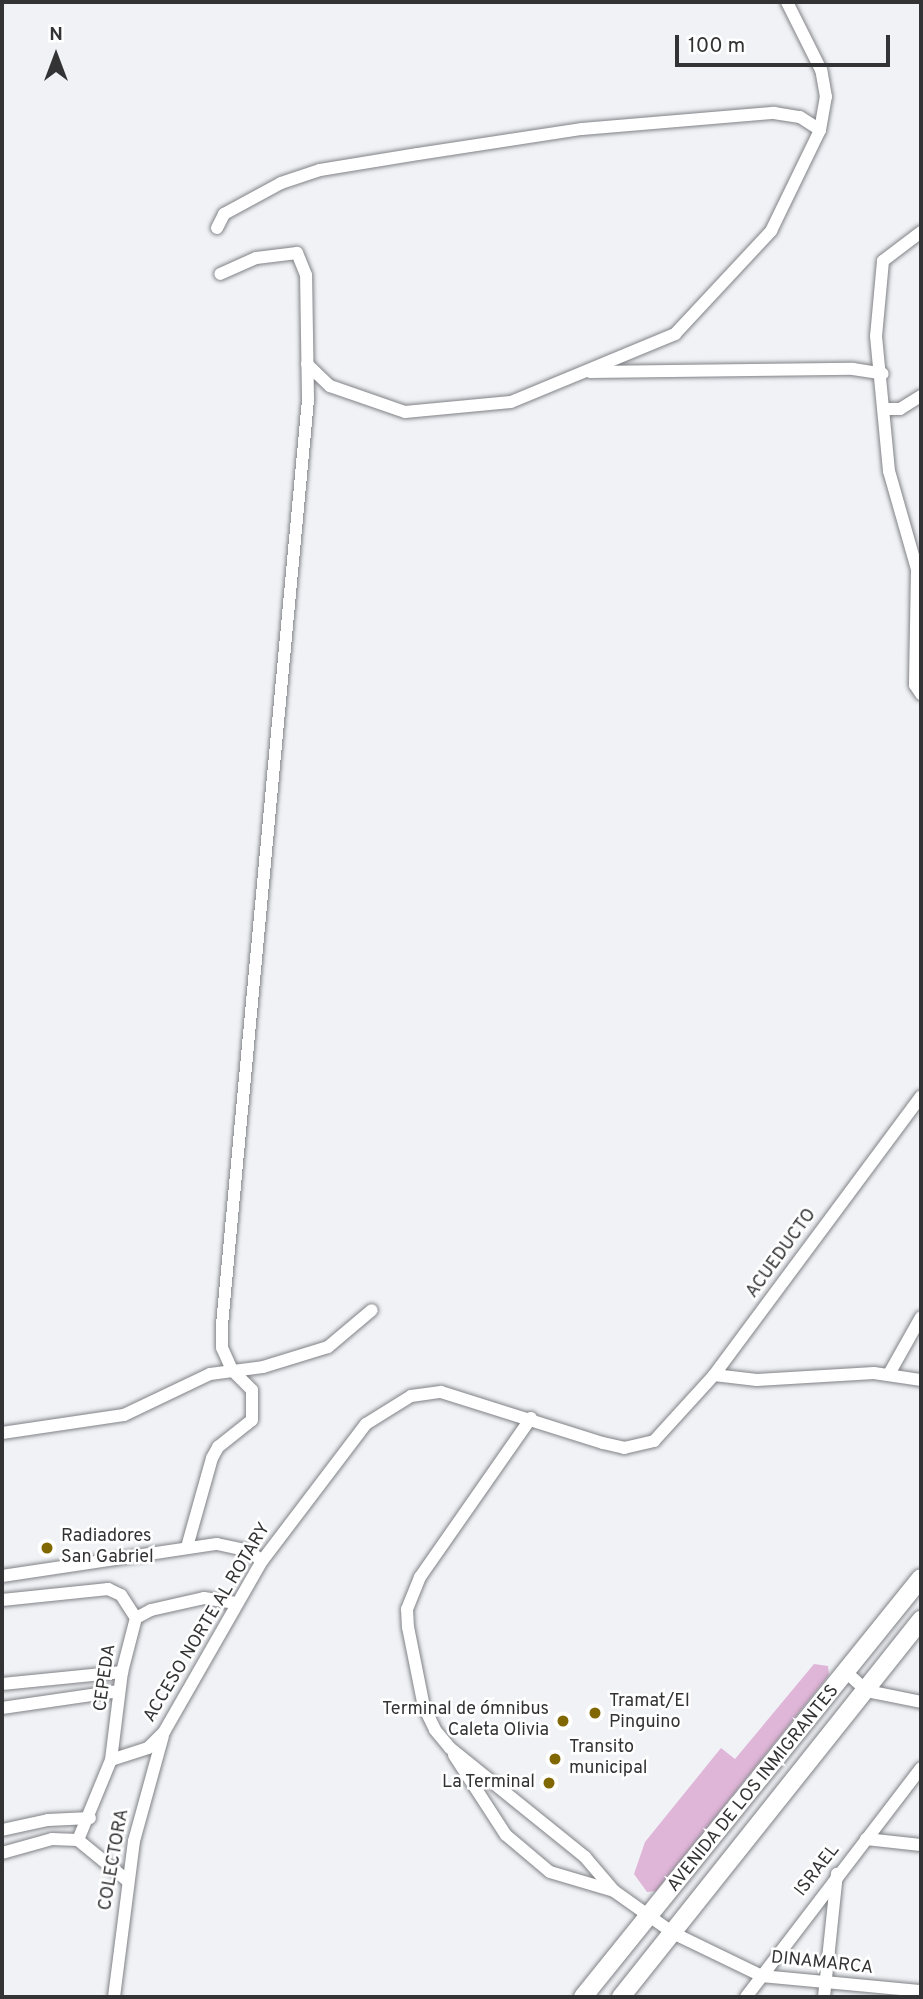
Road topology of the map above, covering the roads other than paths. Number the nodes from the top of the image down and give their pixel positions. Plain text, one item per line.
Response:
1 (787, 2) edge
2 (820, 130) junction
3 (217, 228) dead end
4 (921, 232) edge
5 (220, 274) dead end
6 (307, 364) junction
7 (579, 372) junction
8 (883, 374) junction
9 (921, 396) edge
10 (885, 409) junction
11 (921, 694) edge
12 (921, 1096) edge
13 (372, 1310) dead end
14 (921, 1317) edge
15 (232, 1370) junction
16 (889, 1374) junction
17 (714, 1375) junction
18 (921, 1380) edge
19 (531, 1418) junction
20 (666, 1430) joint
21 (2, 1433) edge
22 (187, 1547) junction
23 (262, 1561) junction
24 (2, 1576) edge
25 (921, 1578) edge
26 (2, 1600) edge
27 (236, 1603) junction
28 (136, 1618) junction
29 (921, 1620) edge
30 (122, 1672) junction
31 (847, 1673) junction
32 (2, 1684) edge
33 (119, 1690) junction
34 (867, 1691) junction
35 (921, 1702) edge
36 (2, 1708) edge
37 (164, 1732) junction
38 (450, 1748) junction
39 (111, 1760) junction
40 (921, 1768) edge
41 (90, 1818) junction
42 (2, 1830) edge
43 (866, 1839) junction
44 (78, 1840) junction
45 (921, 1845) edge
46 (2, 1853) edge
47 (837, 1874) junction
48 (128, 1881) junction
49 (614, 1891) junction
50 (649, 1919) junction
51 (673, 1933) junction
52 (762, 1976) junction
53 (825, 1991) edge
54 (921, 1991) edge
55 (114, 1997) edge
56 (583, 1997) edge
57 (621, 1997) edge
58 (746, 1997) edge

1 - 2 street
2 - 3 street
2 - 7 street
4 - 8 street
5 - 6 street
6 - 7 street
6 - 15 street
7 - 8 street
8 - 10 street
9 - 10 street
10 - 11 street
12 - 17 street, ACUEDUCTO
13 - 15 street
14 - 16 street
15 - 21 street
15 - 22 street
16 - 17 street
16 - 18 street
17 - 20 street, ACUEDUCTO
19 - 20 street, ACCESO NORTE AL ROTARY
19 - 23 street, ACCESO NORTE AL ROTARY
19 - 38 street
22 - 23 street
22 - 24 street
23 - 27 street, ACCESO NORTE AL ROTARY
25 - 31 street, AVENIDA DE LOS INMIGRANTES
26 - 28 street
27 - 28 street
27 - 37 street, ACCESO NORTE AL ROTARY
28 - 30 street, CEPEDA
29 - 34 street, AVENIDA DE LOS INMIGRANTES
30 - 32 street
30 - 33 street, CEPEDA
31 - 34 street
31 - 50 street, AVENIDA DE LOS INMIGRANTES
33 - 36 street
33 - 39 street, CEPEDA
34 - 35 street
34 - 51 street, AVENIDA DE LOS INMIGRANTES
37 - 39 street, ACCESO NORTE AL ROTARY
37 - 48 street, COLECTORA
38 - 49 street
38 - 49 street
39 - 41 street, CEPEDA
40 - 43 street, ISRAEL
41 - 42 street
41 - 44 street, CEPEDA
43 - 45 street
43 - 47 street, ISRAEL
44 - 46 street
44 - 48 street
47 - 52 street, ISRAEL
47 - 53 street
48 - 55 street, COLECTORA
49 - 50 street, DINAMARCA
50 - 51 street, DINAMARCA
50 - 56 street, AVENIDA DE LOS INMIGRANTES
51 - 52 street, DINAMARCA
51 - 57 street, AVENIDA DE LOS INMIGRANTES
52 - 53 street, DINAMARCA
52 - 58 street, ISRAEL
53 - 54 street, DINAMARCA

